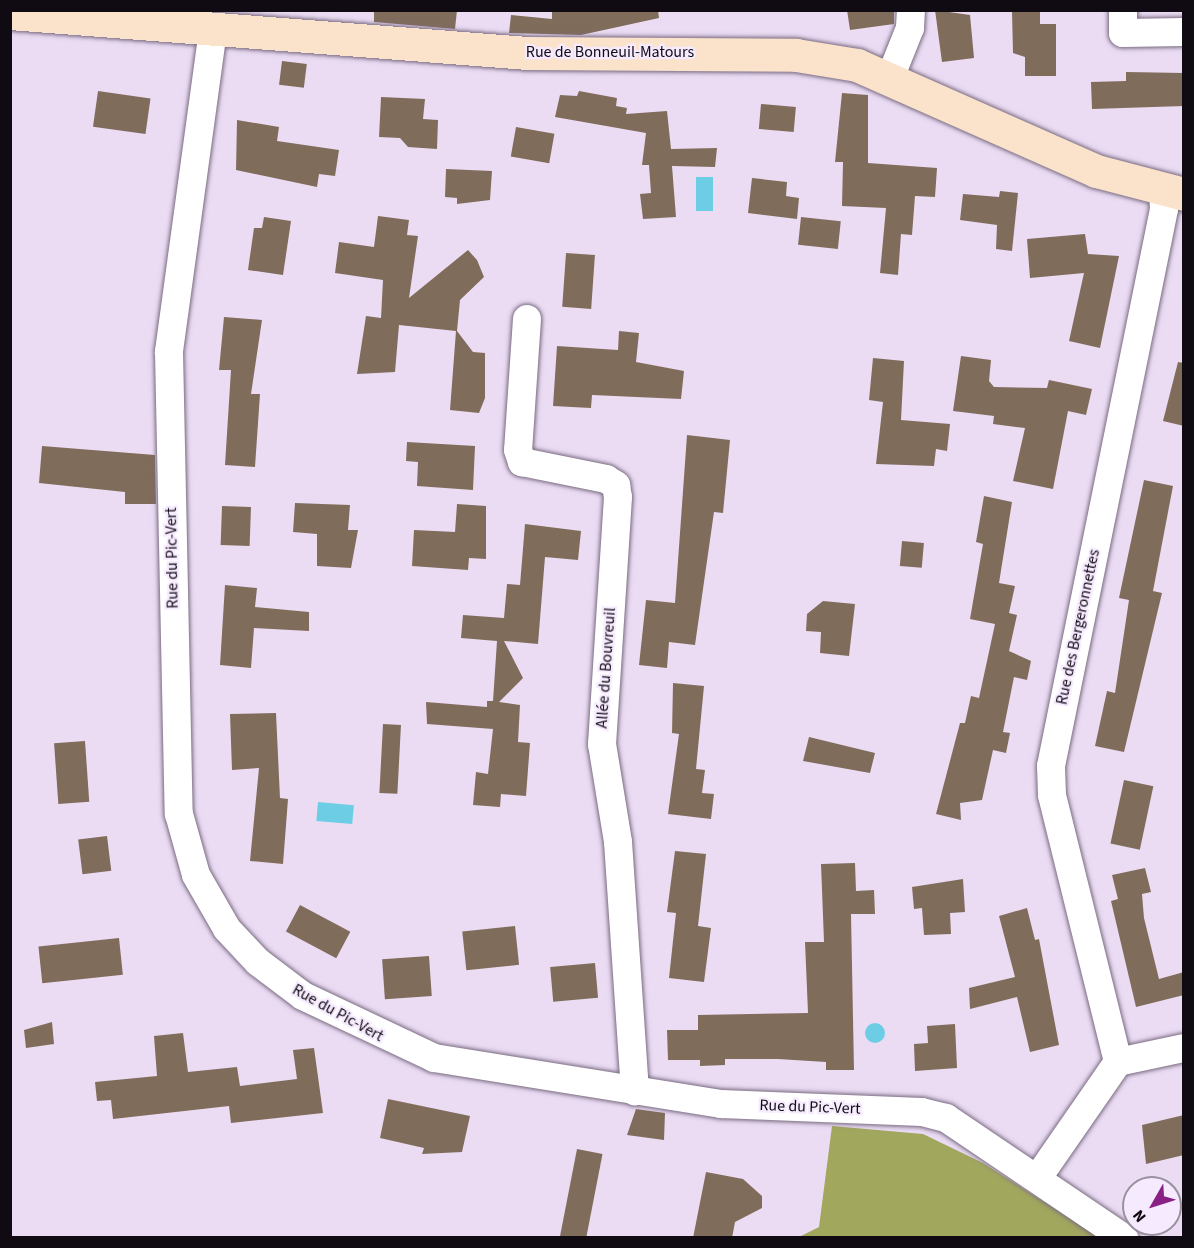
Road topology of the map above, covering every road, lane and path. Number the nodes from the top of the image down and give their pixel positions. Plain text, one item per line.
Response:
1 (911, 10) edge
2 (1123, 10) edge
3 (10, 13) edge
4 (1169, 25) edge
5 (213, 30) junction
6 (890, 78) junction
7 (1173, 192) edge
8 (527, 319) dead end
9 (1184, 1048) edge
10 (1118, 1062) junction
11 (635, 1091) junction
12 (1038, 1176) junction
13 (1124, 1238) edge

1 - 6 street
2 - 4 street
3 - 5 main road, Rue de Bonneuil-Matours
5 - 6 main road, Rue de Bonneuil-Matours
5 - 11 street, Rue du Pic-Vert
6 - 7 main road, Rue de Bonneuil-Matours
7 - 10 street, Rue des Bergeronnettes
8 - 11 street, Allée du Bouvreuil
9 - 10 street
10 - 12 street
11 - 12 street, Rue du Pic-Vert
12 - 13 street, Rue du Pic-Vert

